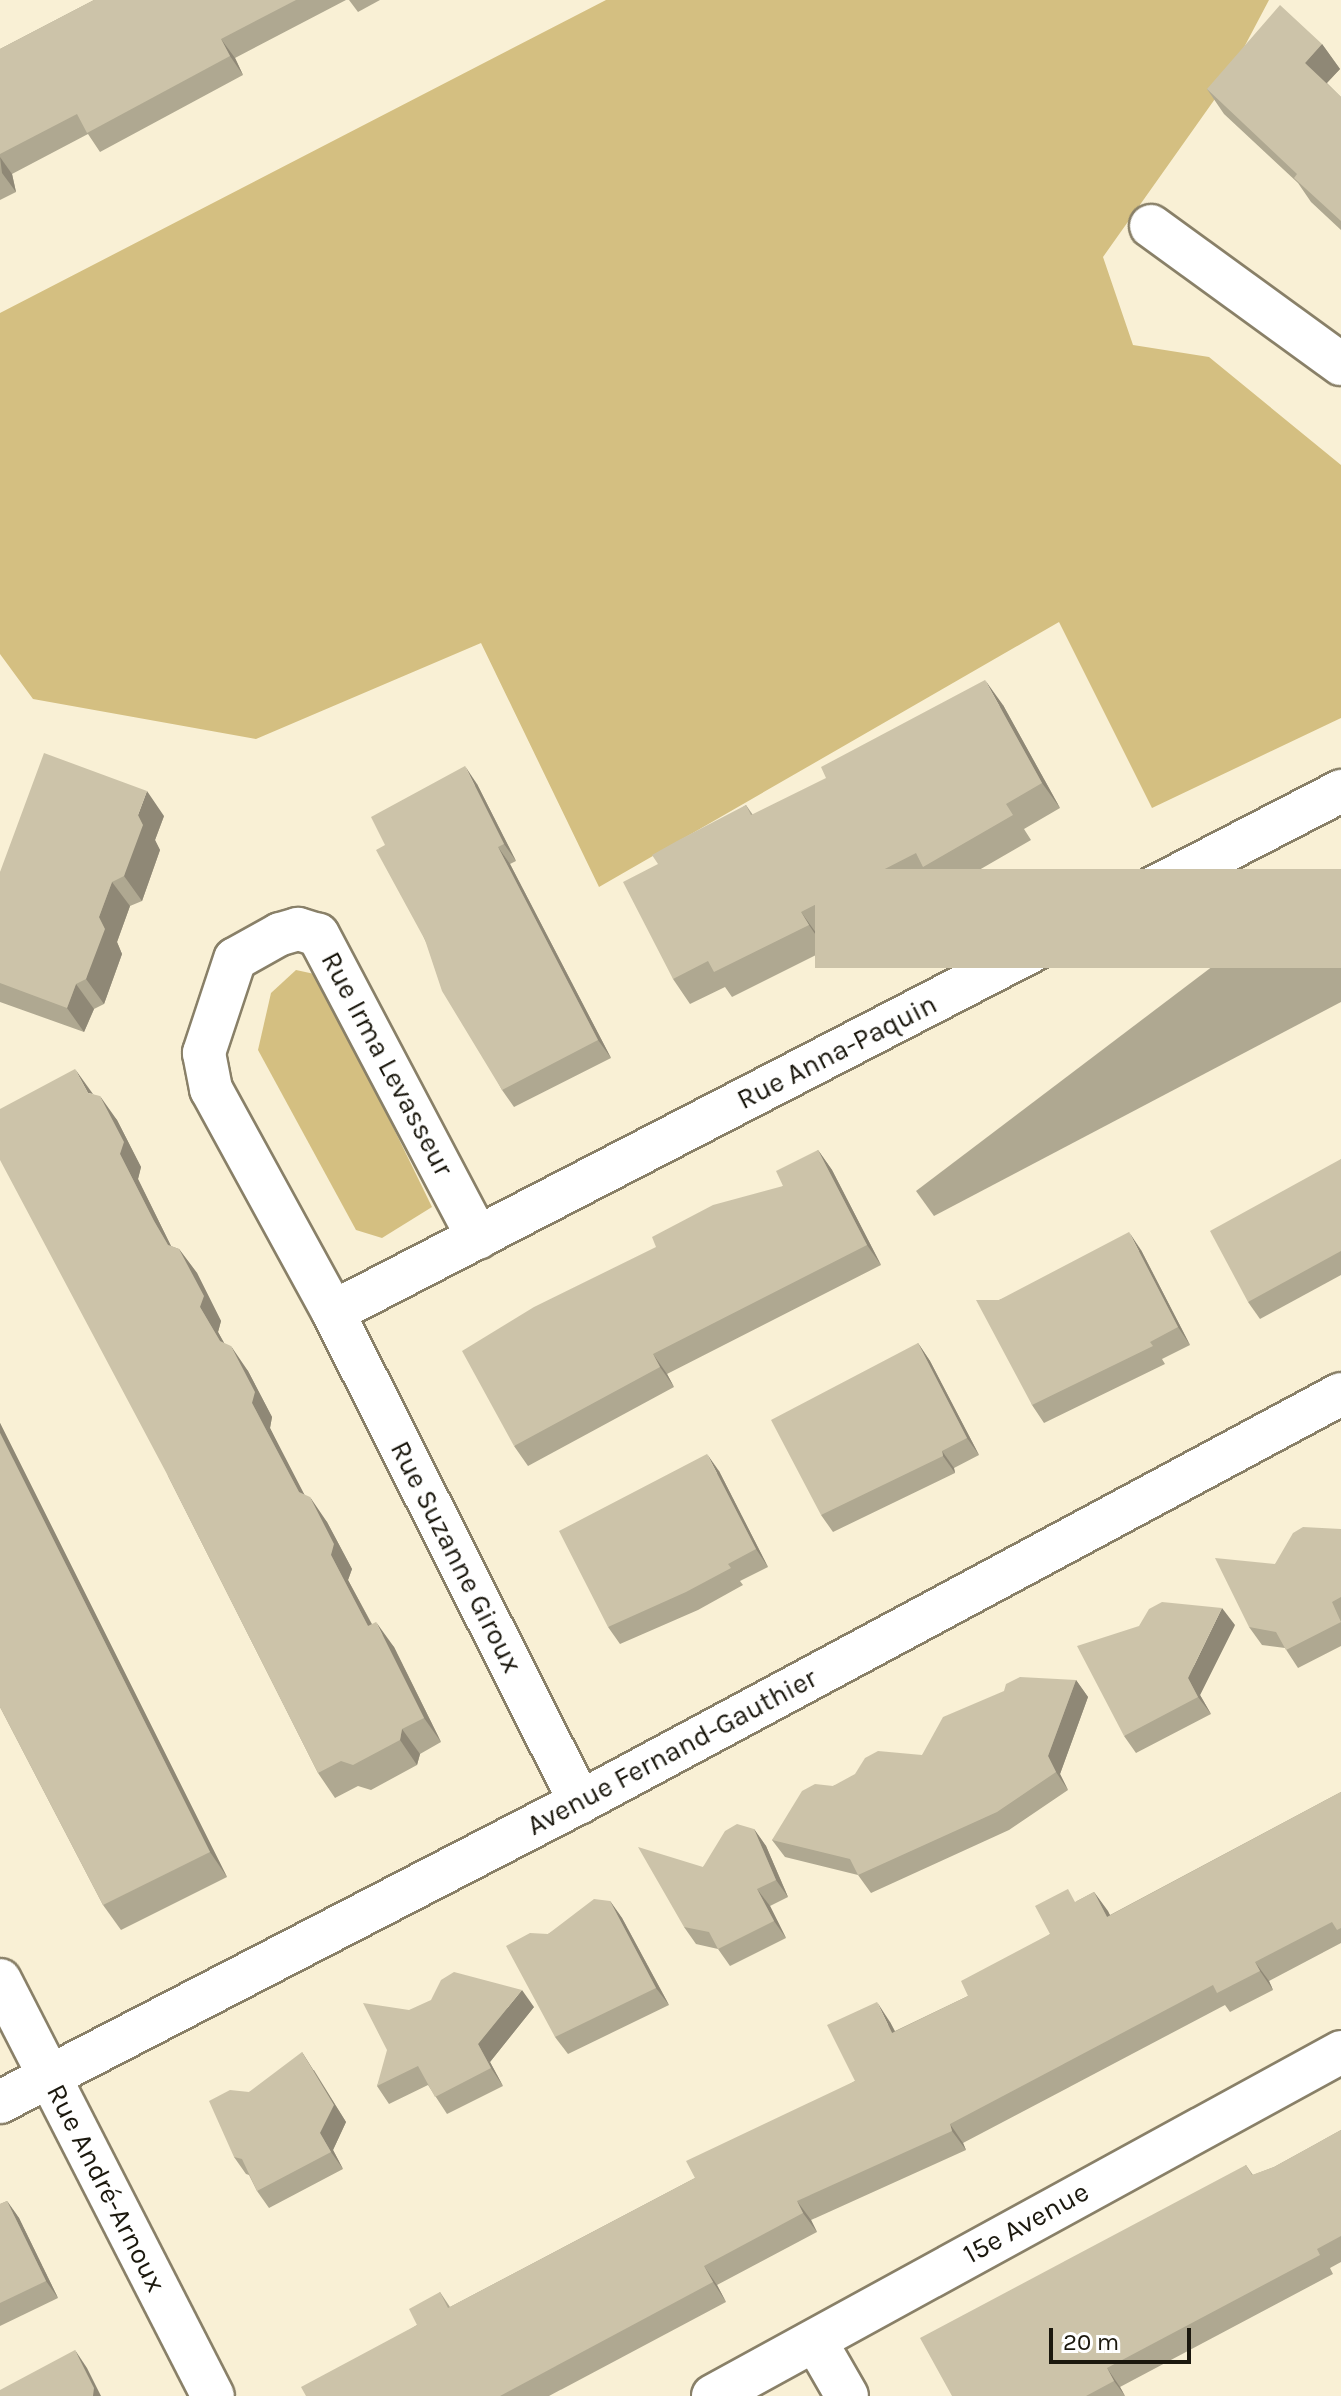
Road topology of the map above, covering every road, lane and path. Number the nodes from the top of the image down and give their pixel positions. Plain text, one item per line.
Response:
1 (1151, 226) dead end
2 (1341, 364) edge
3 (1341, 791) edge
4 (478, 1238) junction
5 (333, 1312) junction
6 (1341, 1394) edge
7 (580, 1802) junction
8 (0, 1980) edge
9 (1341, 2052) edge
10 (50, 2080) junction
11 (0, 2102) edge
12 (816, 2342) junction
13 (213, 2396) edge
14 (713, 2396) edge
15 (847, 2396) edge

1 - 2 street
3 - 4 street, Rue Anna-Paquin
4 - 5 street, Rue Anna-Paquin
4 - 5 street, Rue Irma Levasseur
5 - 7 street, Rue Suzanne Giroux
6 - 7 street, Avenue Fernand-Gauthier
7 - 10 street, Avenue Fernand-Gauthier
8 - 10 street, Rue André-Arnoux
9 - 12 street, 15e Avenue
10 - 11 street, Avenue Fernand-Gauthier
10 - 13 street, Rue André-Arnoux
12 - 14 street, 15e Avenue
12 - 15 street

